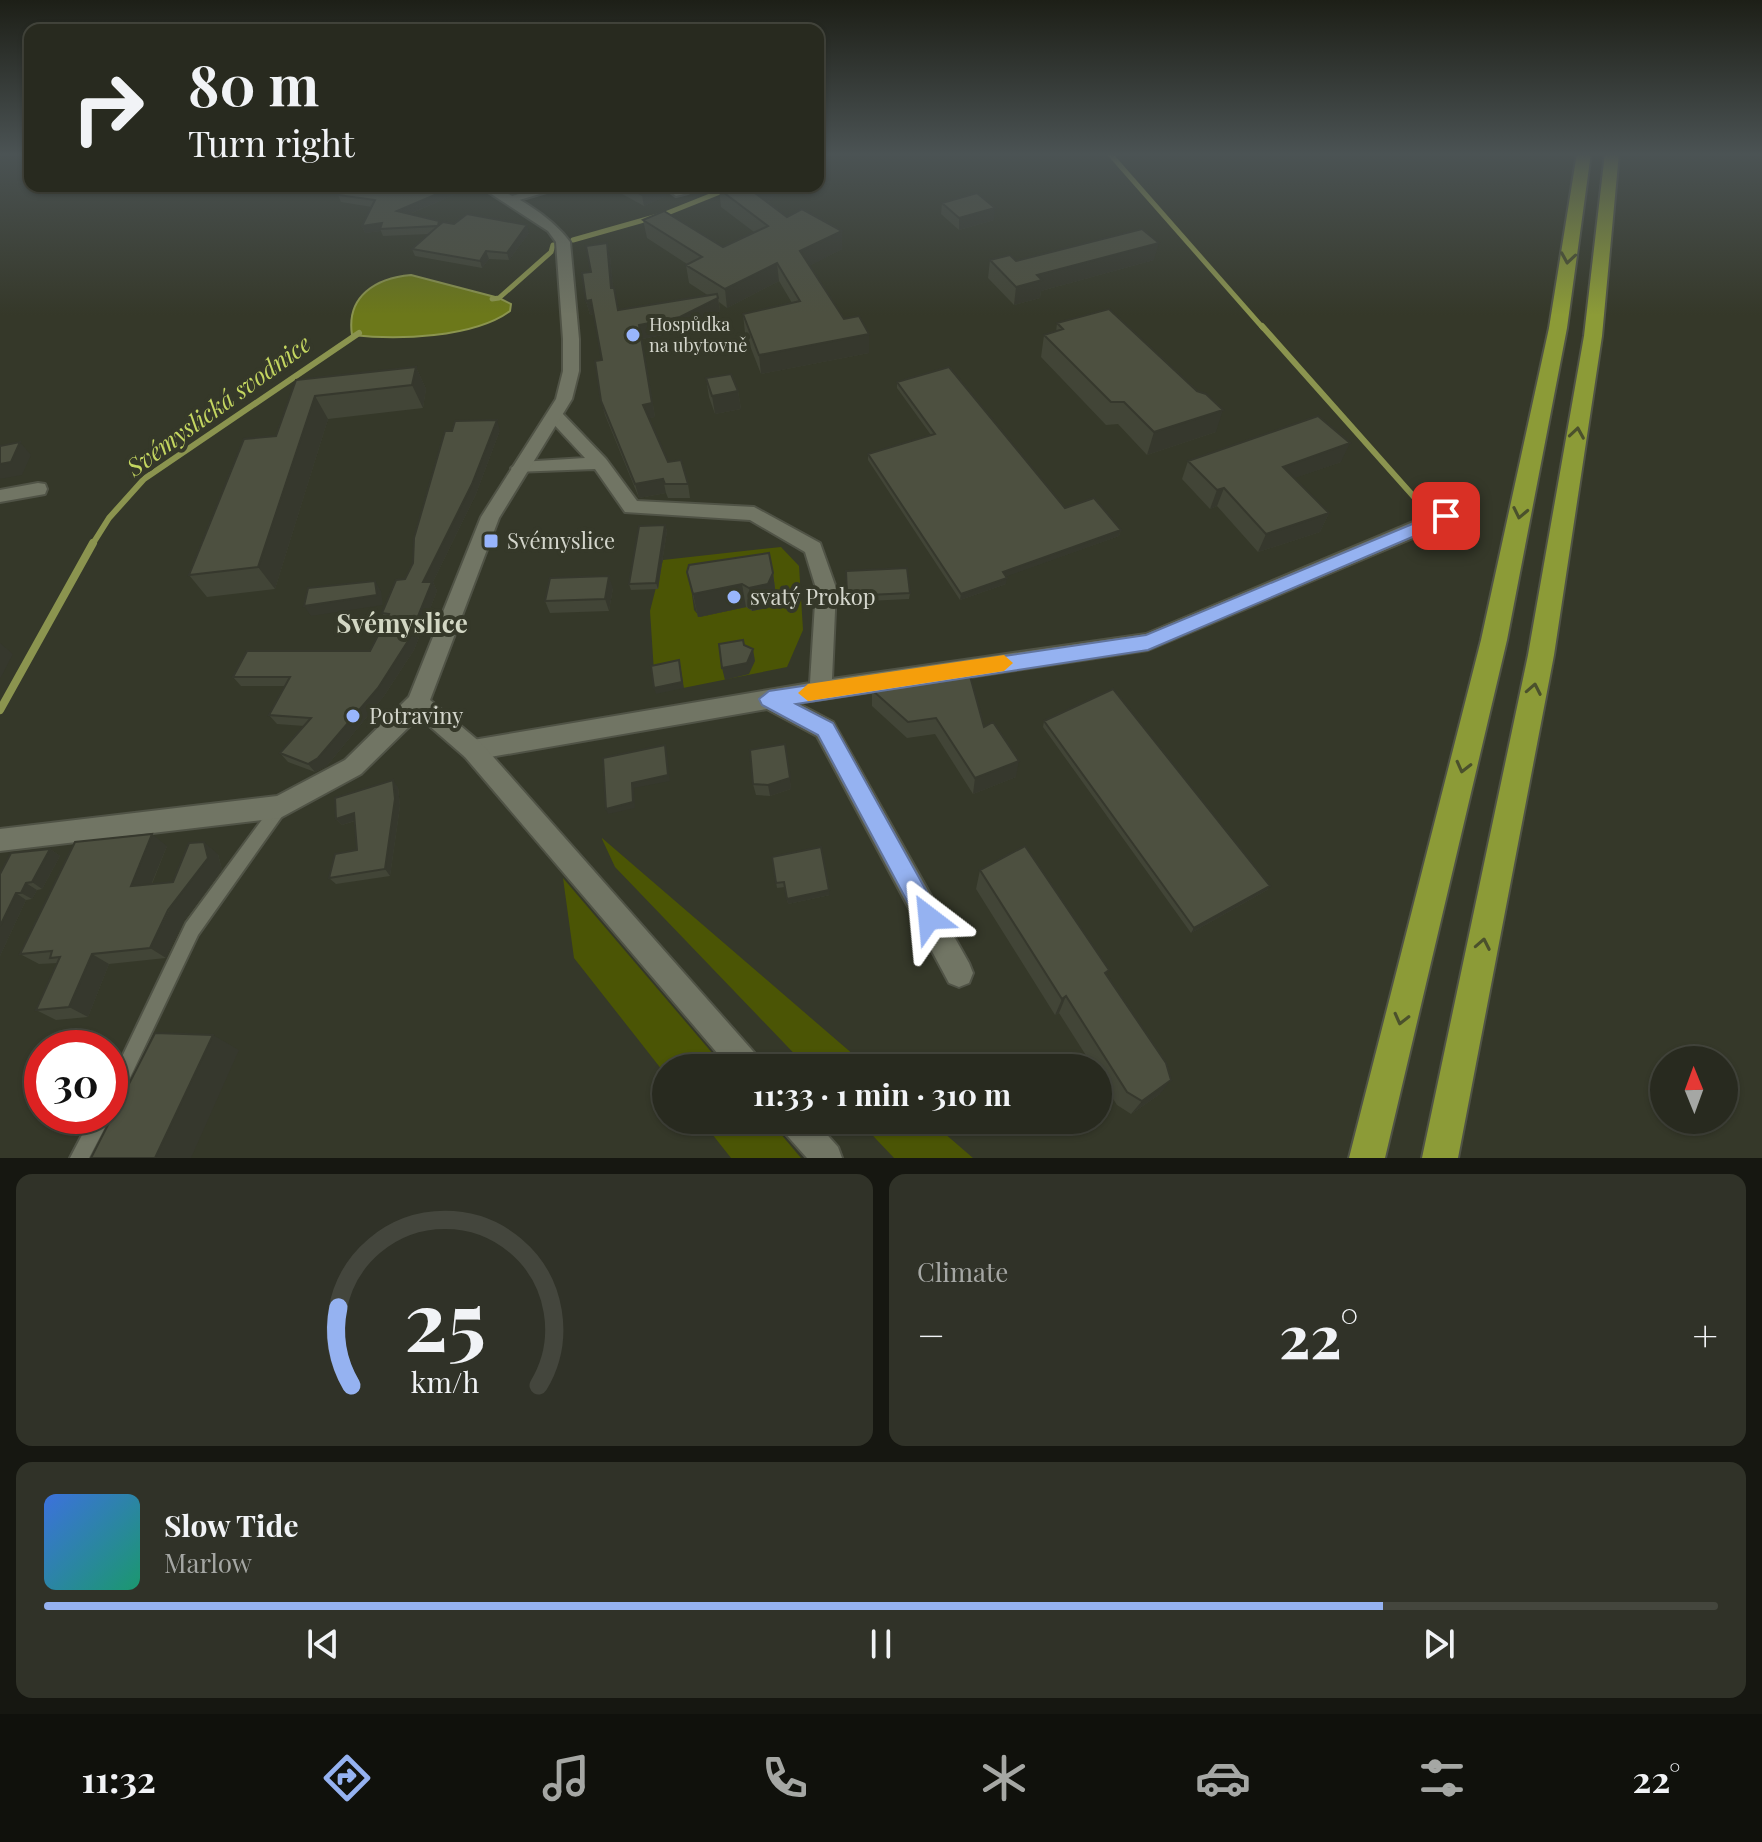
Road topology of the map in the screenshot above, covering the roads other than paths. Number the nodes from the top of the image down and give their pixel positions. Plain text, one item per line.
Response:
1 (521, 207) edge
2 (1576, 207) edge
3 (1606, 207) edge
4 (556, 417) junction
5 (600, 463) junction
6 (520, 468) junction
7 (38, 489) dead end
8 (0, 496) edge
9 (1446, 516) dead end
10 (821, 690) junction
11 (769, 699) junction
12 (418, 703) junction
13 (473, 750) junction
14 (280, 807) junction
15 (0, 840) edge
16 (959, 973) dead end
17 (737, 1054) edge
18 (128, 1063) edge
19 (92, 1134) edge
20 (806, 1134) edge
21 (79, 1158) edge
22 (827, 1158) edge
23 (1367, 1158) edge
24 (1440, 1158) edge

1 - 4 street
2 -> 23 highway
24 -> 3 highway
4 - 5 street
4 - 6 street
5 - 6 street
5 - 10 street
6 - 12 street
7 - 8 street
9 - 10 street
10 - 11 street
11 - 13 street
11 - 16 street
12 - 13 street
12 - 14 street
13 - 17 street
14 - 15 street
14 - 18 lane
19 - 21 lane
20 - 22 street

